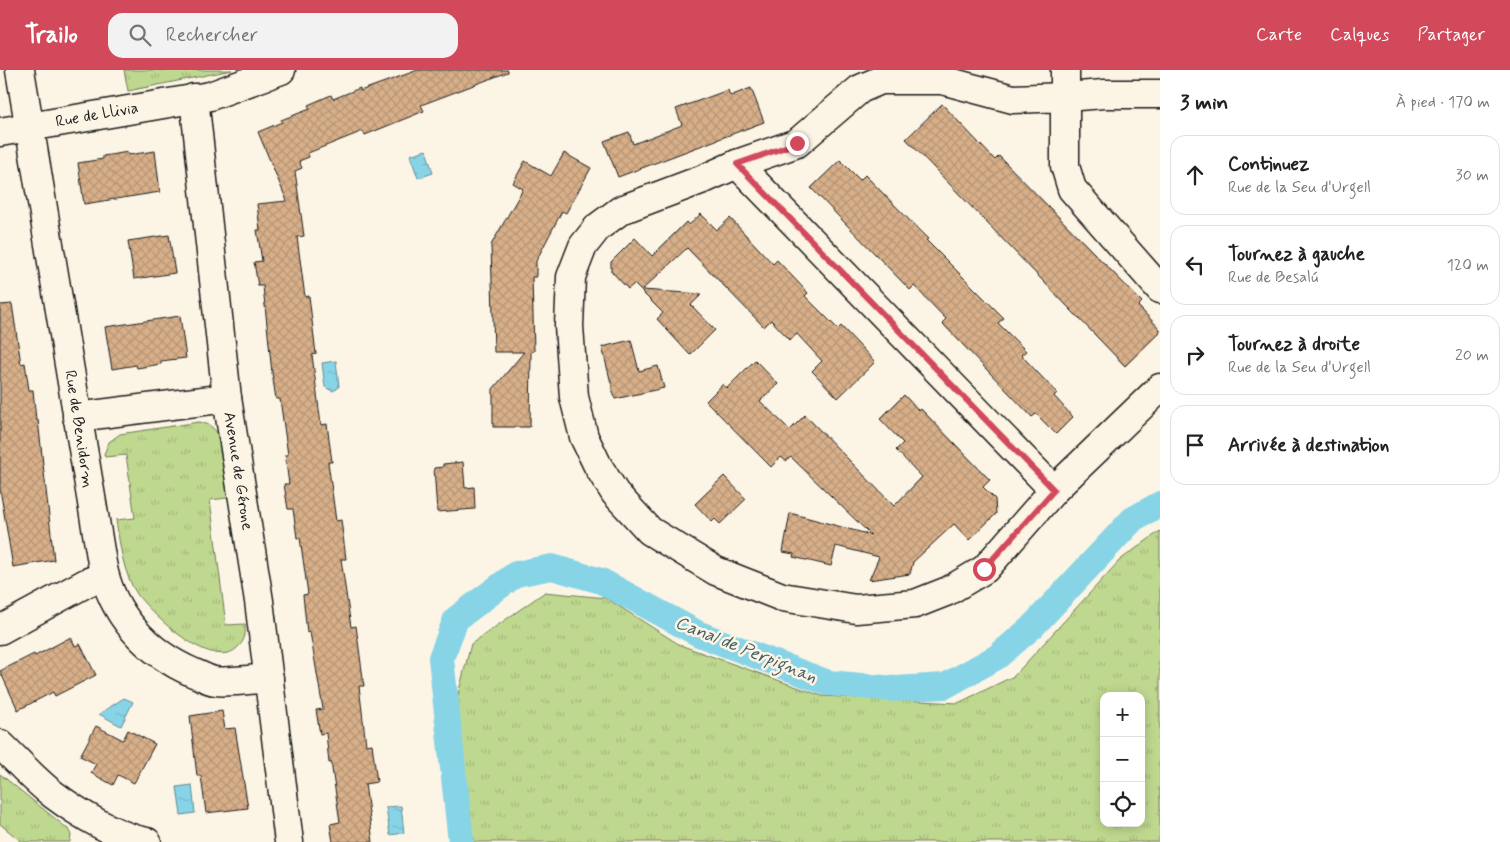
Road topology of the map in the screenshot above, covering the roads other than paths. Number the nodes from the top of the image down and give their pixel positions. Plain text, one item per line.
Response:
1 (20, 70) edge
2 (281, 70) edge
3 (1065, 70) edge
4 (1160, 94) edge
5 (194, 98) junction
6 (1065, 98) junction
7 (30, 127) junction
8 (0, 132) edge
9 (737, 164) junction
10 (1160, 289) edge
11 (1160, 388) edge
12 (227, 398) junction
13 (77, 417) junction
14 (1054, 490) junction
15 (104, 576) junction
16 (0, 630) edge
17 (269, 678) junction
18 (0, 744) edge
19 (99, 834) edge
20 (147, 842) edge
21 (289, 842) edge

1 - 7 street, Rue de Benidorm
2 - 5 street, Rue de Llivia
3 - 6 street
4 - 6 street
5 - 7 street, Rue de Llivia
5 - 12 street, Avenue de Gérone
6 - 9 street
6 - 10 street
7 - 8 street, Rue de Llivia
7 - 13 street, Rue de Benidorm
9 - 14 street
9 - 14 street
11 - 14 street
12 - 13 street
12 - 17 street, Avenue de Gérone
13 - 15 street, Rue de Benidorm
15 - 16 street
15 - 17 street, Rue de Benidorm
17 - 21 street, Avenue de Gérone
18 - 19 street
19 - 20 street

